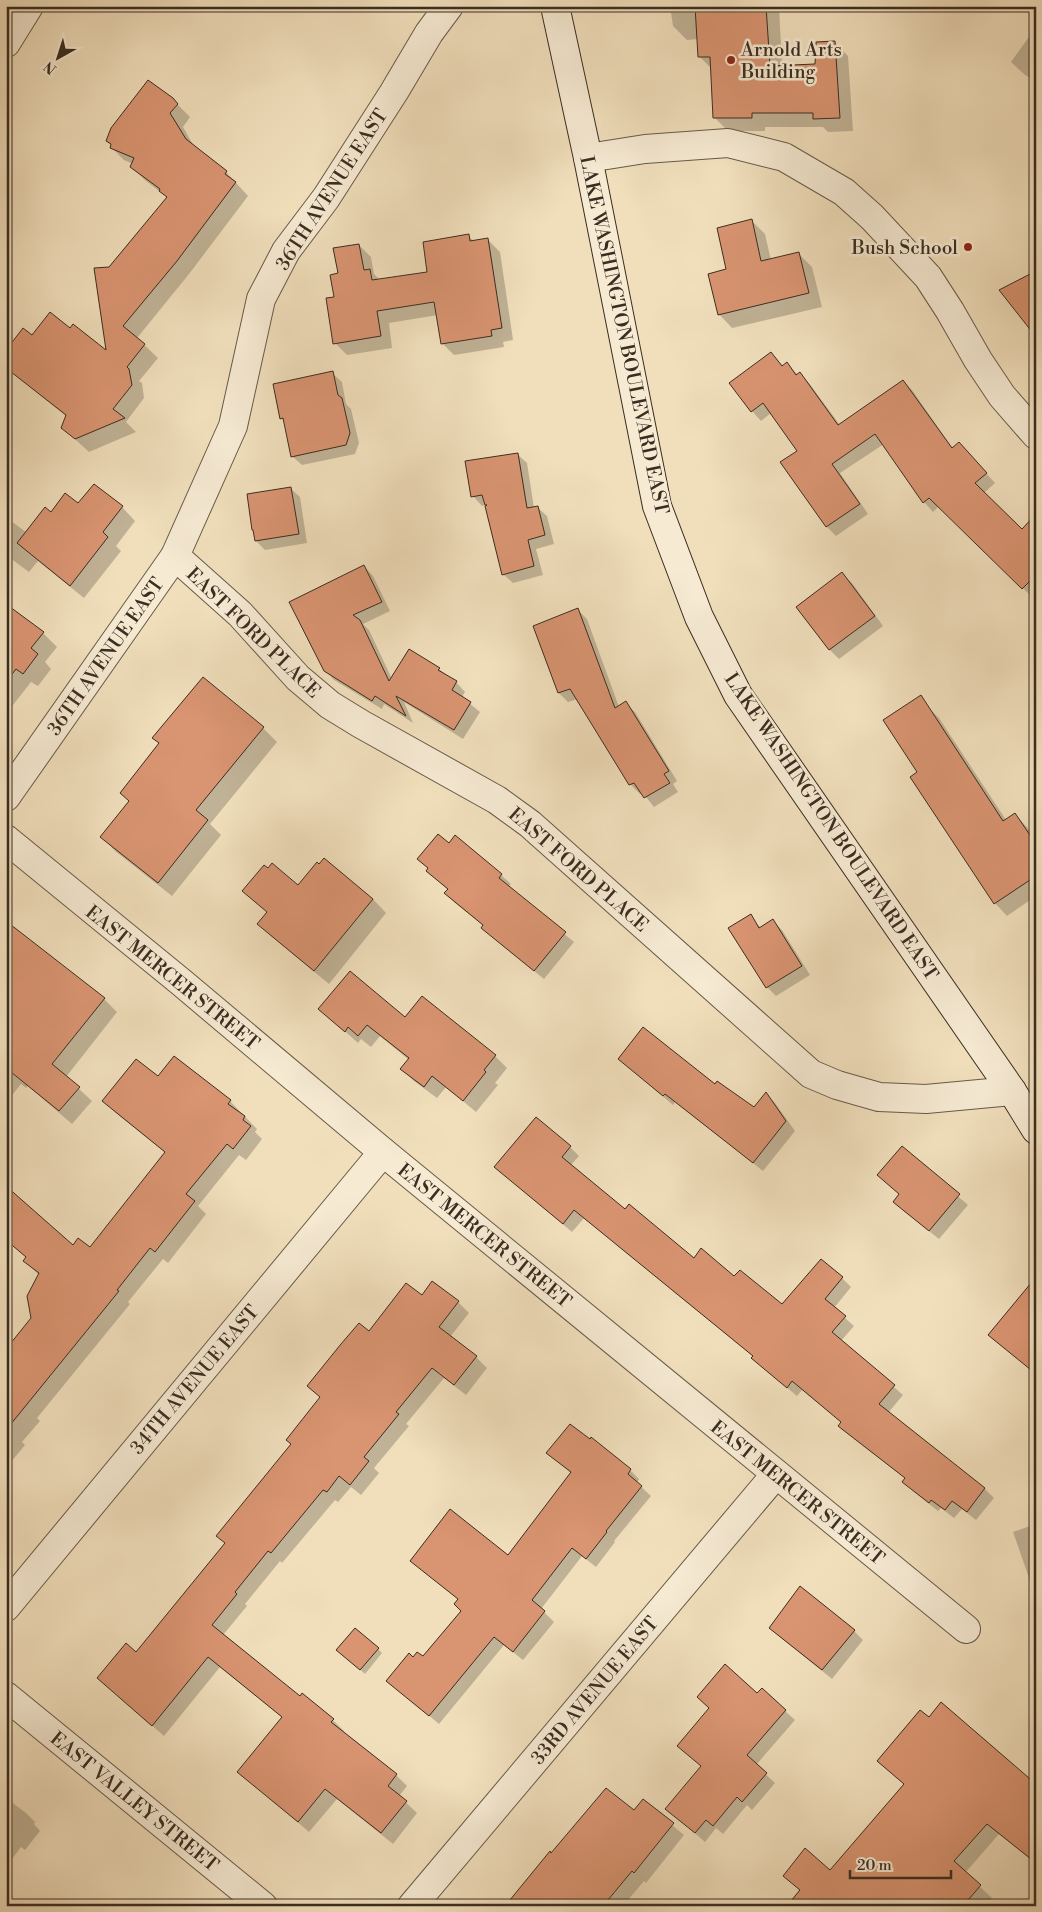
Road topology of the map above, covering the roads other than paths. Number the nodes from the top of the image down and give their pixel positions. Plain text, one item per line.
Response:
1 (29, 6) edge
2 (449, 6) edge
3 (555, 6) edge
4 (6, 43) edge
5 (588, 158) junction
6 (1036, 435) edge
7 (175, 556) junction
8 (6, 797) edge
9 (6, 840) edge
10 (1012, 1092) junction
11 (1036, 1130) edge
12 (383, 1152) junction
13 (776, 1474) junction
14 (6, 1607) edge
15 (966, 1629) dead end
16 (6, 1696) edge
17 (263, 1906) edge
18 (412, 1906) edge

1 - 4 street
2 - 7 street, 36TH AVENUE EAST
3 - 5 street, LAKE WASHINGTON BOULEVARD EAST
5 - 6 street
5 - 10 street, LAKE WASHINGTON BOULEVARD EAST
7 - 8 street, 36TH AVENUE EAST
7 - 10 street, EAST FORD PLACE
9 - 12 street, EAST MERCER STREET
10 - 11 street, LAKE WASHINGTON BOULEVARD EAST
12 - 13 street, EAST MERCER STREET
12 - 14 street, 34TH AVENUE EAST
13 - 15 street, EAST MERCER STREET
13 - 18 street, 33RD AVENUE EAST
16 - 17 street, EAST VALLEY STREET

